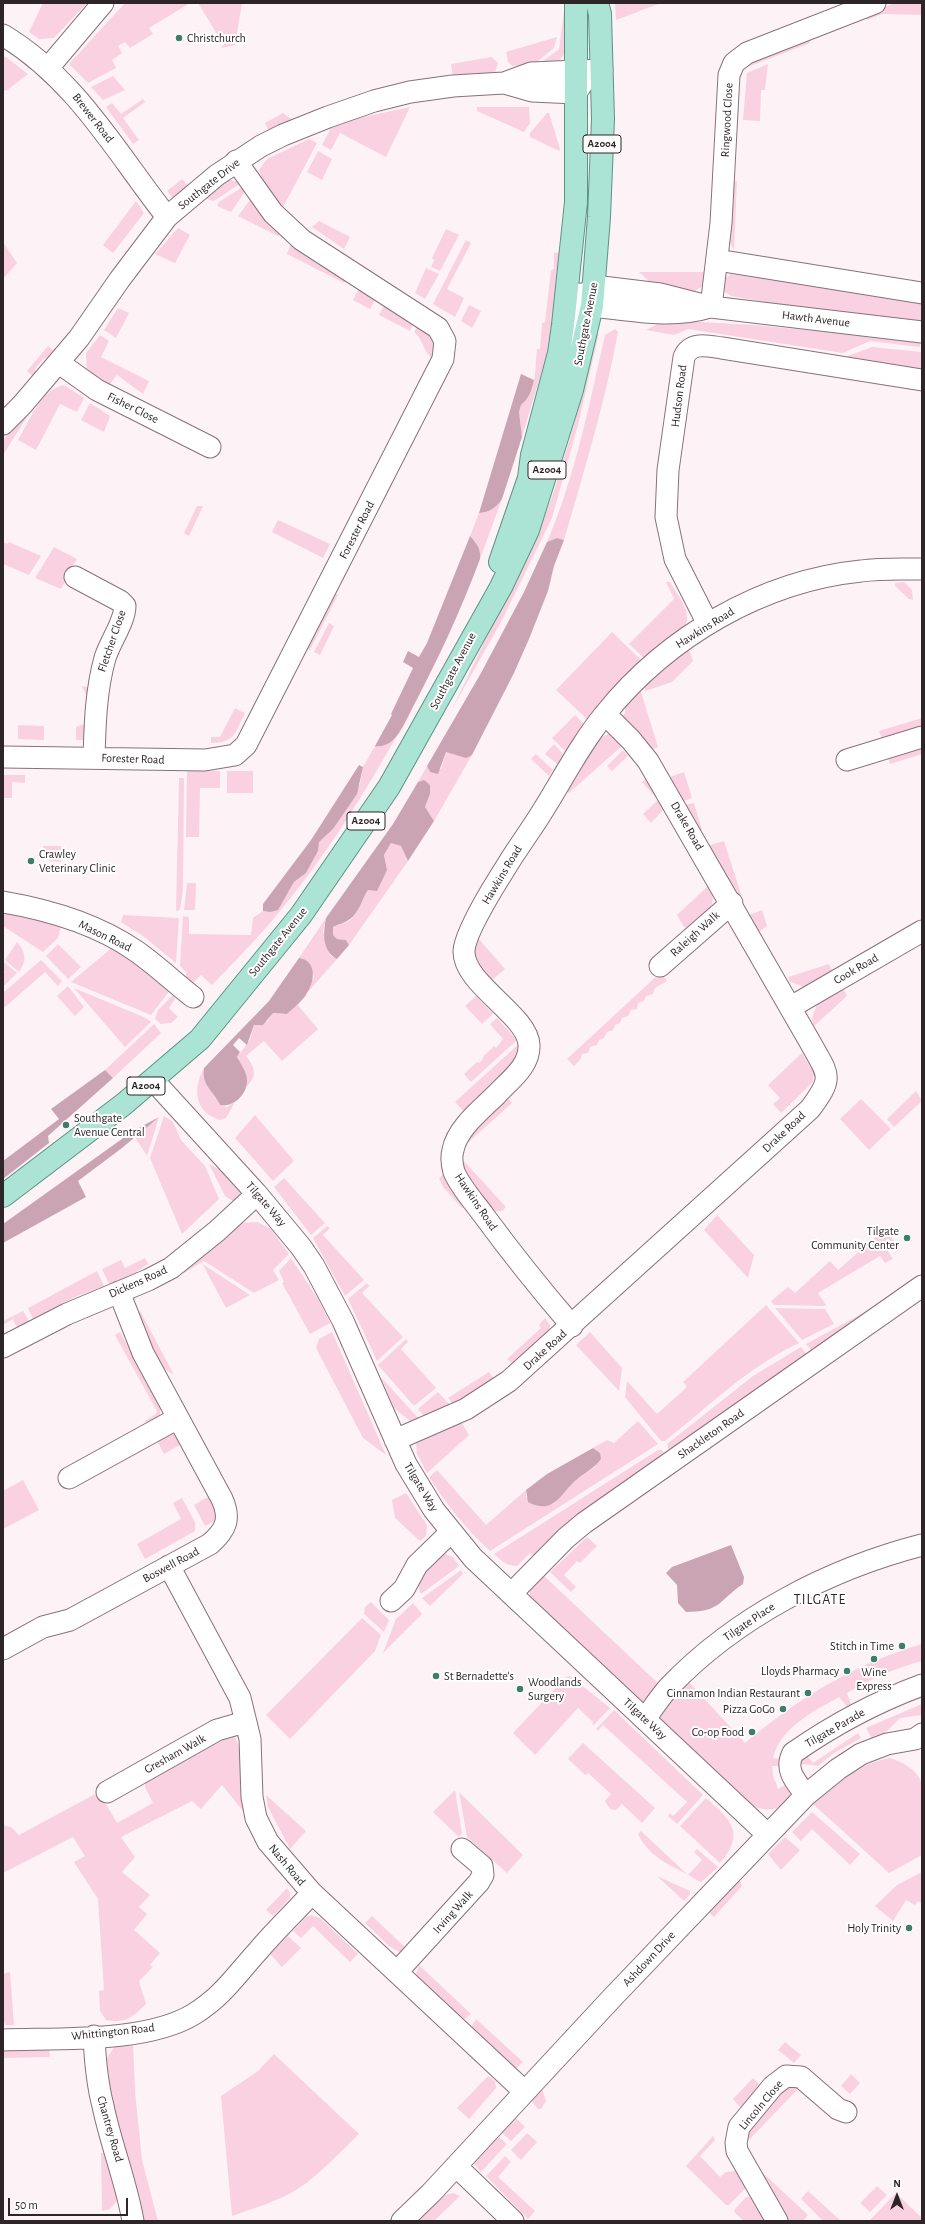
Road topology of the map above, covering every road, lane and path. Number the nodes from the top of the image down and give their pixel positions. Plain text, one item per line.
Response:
1 (103, 3) edge
2 (576, 3) edge
3 (592, 3) edge
4 (597, 3) edge
5 (875, 3) edge
6 (3, 35) edge
7 (48, 68) junction
8 (589, 71) junction
9 (504, 83) junction
10 (576, 93) junction
11 (236, 161) junction
12 (167, 217) junction
13 (717, 260) junction
14 (570, 268) junction
15 (922, 293) edge
16 (590, 297) junction
17 (711, 307) junction
18 (922, 332) edge
19 (59, 363) junction
20 (922, 380) edge
21 (3, 424) edge
22 (210, 447) dead end
23 (528, 478) junction
24 (922, 569) edge
25 (75, 577) dead end
26 (708, 624) junction
27 (478, 625) junction
28 (605, 714) junction
29 (922, 737) edge
30 (3, 756) edge
31 (94, 758) junction
32 (847, 760) dead end
33 (3, 902) edge
34 (732, 903) junction
35 (922, 931) edge
36 (660, 966) dead end
37 (193, 997) dead end
38 (791, 1007) junction
39 (153, 1080) junction
40 (257, 1194) junction
41 (3, 1196) edge
42 (921, 1288) edge
43 (119, 1292) junction
44 (572, 1326) junction
45 (3, 1347) edge
46 (178, 1418) junction
47 (396, 1440) junction
48 (69, 1478) dead end
49 (450, 1532) junction
50 (922, 1545) edge
51 (169, 1566) junction
52 (511, 1594) junction
53 (391, 1601) dead end
54 (3, 1649) edge
55 (922, 1685) edge
56 (645, 1719) junction
57 (246, 1722) junction
58 (920, 1743) edge
59 (107, 1792) dead end
60 (806, 1795) junction
61 (767, 1834) junction
62 (462, 1849) dead end
63 (312, 1893) junction
64 (397, 1972) junction
65 (94, 2036) junction
66 (3, 2040) edge
67 (524, 2091) junction
68 (846, 2112) dead end
69 (456, 2166) junction
70 (133, 2221) edge
71 (402, 2221) edge
72 (513, 2221) edge
73 (777, 2221) edge

1 - 7 street
2 - 8 main road, Southgate Avenue / A2004
3 - 8 street
4 - 8 main road, Southgate Avenue / A2004
5 - 13 street, Ringwood Close
6 - 7 street, Brewer Road
7 - 12 street, Brewer Road
8 - 9 street, Southgate Drive
8 - 10 main road, Southgate Avenue / A2004
8 - 16 main road, Southgate Avenue / A2004
9 - 10 street, Southgate Drive
9 - 11 street, Southgate Drive
10 - 14 main road, Southgate Avenue / A2004
11 - 12 street, Southgate Drive
11 - 31 street, Forester Road
12 - 19 street, Southgate Drive
13 - 15 street
13 - 17 street, Ringwood Close
14 - 16 street
14 - 23 main road, Southgate Avenue / A2004
16 - 17 street, Hawth Avenue
16 - 23 street
16 - 27 main road, Southgate Avenue / A2004
17 - 18 street, Hawth Avenue
19 - 21 street, Southgate Drive
19 - 22 street, Fisher Close
20 - 26 street, Hudson Road
23 - 27 main road, Southgate Avenue / A2004
24 - 26 street, Hawkins Road
25 - 31 street, Fletcher Close
26 - 28 street, Hawkins Road
27 - 39 main road, Southgate Avenue / A2004
28 - 34 street, Drake Road
28 - 44 street, Hawkins Road
29 - 32 street
30 - 31 street, Forester Road
33 - 37 street, Mason Road
34 - 36 street, Raleigh Walk
34 - 38 street, Drake Road
35 - 38 street, Cook Road
38 - 44 street, Drake Road
39 - 40 street, Tilgate Way
39 - 41 main road, Southgate Avenue / A2004
40 - 43 street, Dickens Road
40 - 47 street, Tilgate Way
42 - 52 street, Shackleton Road
43 - 45 street, Dickens Road
43 - 46 street, Boswell Road
44 - 47 street, Drake Road
46 - 48 street
46 - 51 street, Boswell Road
47 - 49 street, Tilgate Way
49 - 52 street, Tilgate Way
49 - 53 street
50 - 56 street, Tilgate Place
51 - 54 street, Boswell Road
51 - 57 street, Nash Road
52 - 56 street, Tilgate Way
55 - 60 street, Tilgate Parade
56 - 61 street, Tilgate Way
57 - 59 street, Gresham Walk
57 - 63 street, Nash Road
58 - 60 street, Ashdown Drive
60 - 61 street, Ashdown Drive
61 - 67 street, Ashdown Drive
62 - 64 street, Irving Walk
63 - 64 street, Nash Road
63 - 65 street, Whittington Road
64 - 67 street, Nash Road
65 - 66 street, Whittington Road
65 - 70 street, Chantrey Road
67 - 69 street, Ashdown Drive
68 - 73 street, Lincoln Close
69 - 71 street, Ashdown Drive
69 - 72 street

